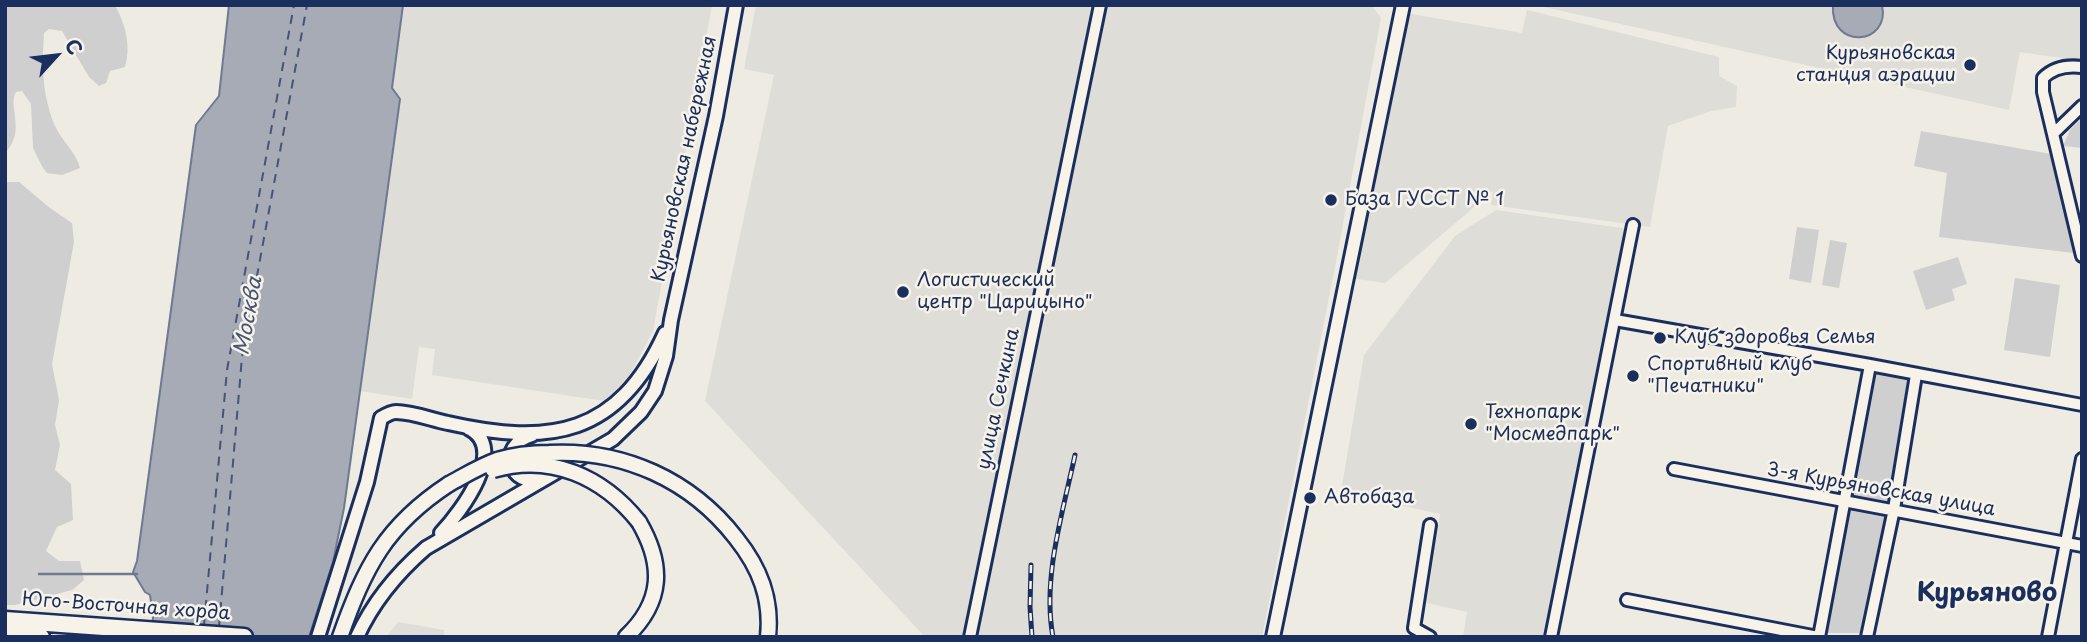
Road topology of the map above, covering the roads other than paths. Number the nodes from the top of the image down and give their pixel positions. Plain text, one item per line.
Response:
1 (736, 5) edge
2 (1100, 5) edge
3 (1403, 5) edge
4 (2082, 68) edge
5 (2082, 106) edge
6 (2053, 134) junction
7 (1633, 225) dead end
8 (2082, 256) edge
9 (671, 320) junction
10 (1615, 320) junction
11 (1870, 365) junction
12 (1916, 375) junction
13 (2082, 405) edge
14 (466, 427) junction
15 (537, 433) junction
16 (2082, 459) edge
17 (1674, 469) dead end
18 (553, 475) junction
19 (449, 484) junction
20 (1843, 501) junction
21 (1894, 509) junction
22 (1430, 525) dead end
23 (2067, 542) junction
24 (2082, 545) edge
25 (426, 548) junction
26 (1627, 600) dead end
27 (5, 620) edge
28 (1274, 634) edge
29 (5, 635) edge
30 (41, 637) edge
31 (244, 637) edge
32 (318, 637) edge
33 (340, 637) edge
34 (357, 637) edge
35 (626, 637) edge
36 (768, 637) edge
37 (970, 637) edge
38 (1430, 637) edge
39 (1551, 637) edge
40 (1819, 637) edge
41 (1867, 637) edge
42 (2048, 637) edge

1 - 9 street, Курьяновская набережная
2 - 37 street, улица Сечкина
3 - 28 street
4 - 6 street
5 - 6 street
6 - 8 street
7 - 10 street
9 - 15 street, Курьяновская набережная
9 - 18 street, Курьяновская набережная
10 - 11 street
10 - 39 street
11 - 12 street
11 - 20 street
12 - 13 street
12 - 21 street
14 - 15 street, Курьяновская набережная
14 - 25 street
14 - 32 street, Курьяновская набережная
15 - 18 street
16 - 23 street
17 - 20 street, 3-я Курьяновская улица
18 - 25 street, Курьяновская набережная
19 - 33 main road
19 - 35 main road, bridge
19 - 36 main road, bridge
20 - 21 street, 3-я Курьяновская улица
20 - 40 street
21 - 23 street, 3-я Курьяновская улица
21 - 41 street
22 - 38 street
23 - 24 street, 3-я Курьяновская улица
23 - 42 street
25 - 34 street, Курьяновская набережная
26 - 40 street
27 - 31 main road, Юго-Восточная хорда
29 - 30 main road, Юго-Восточная хорда

